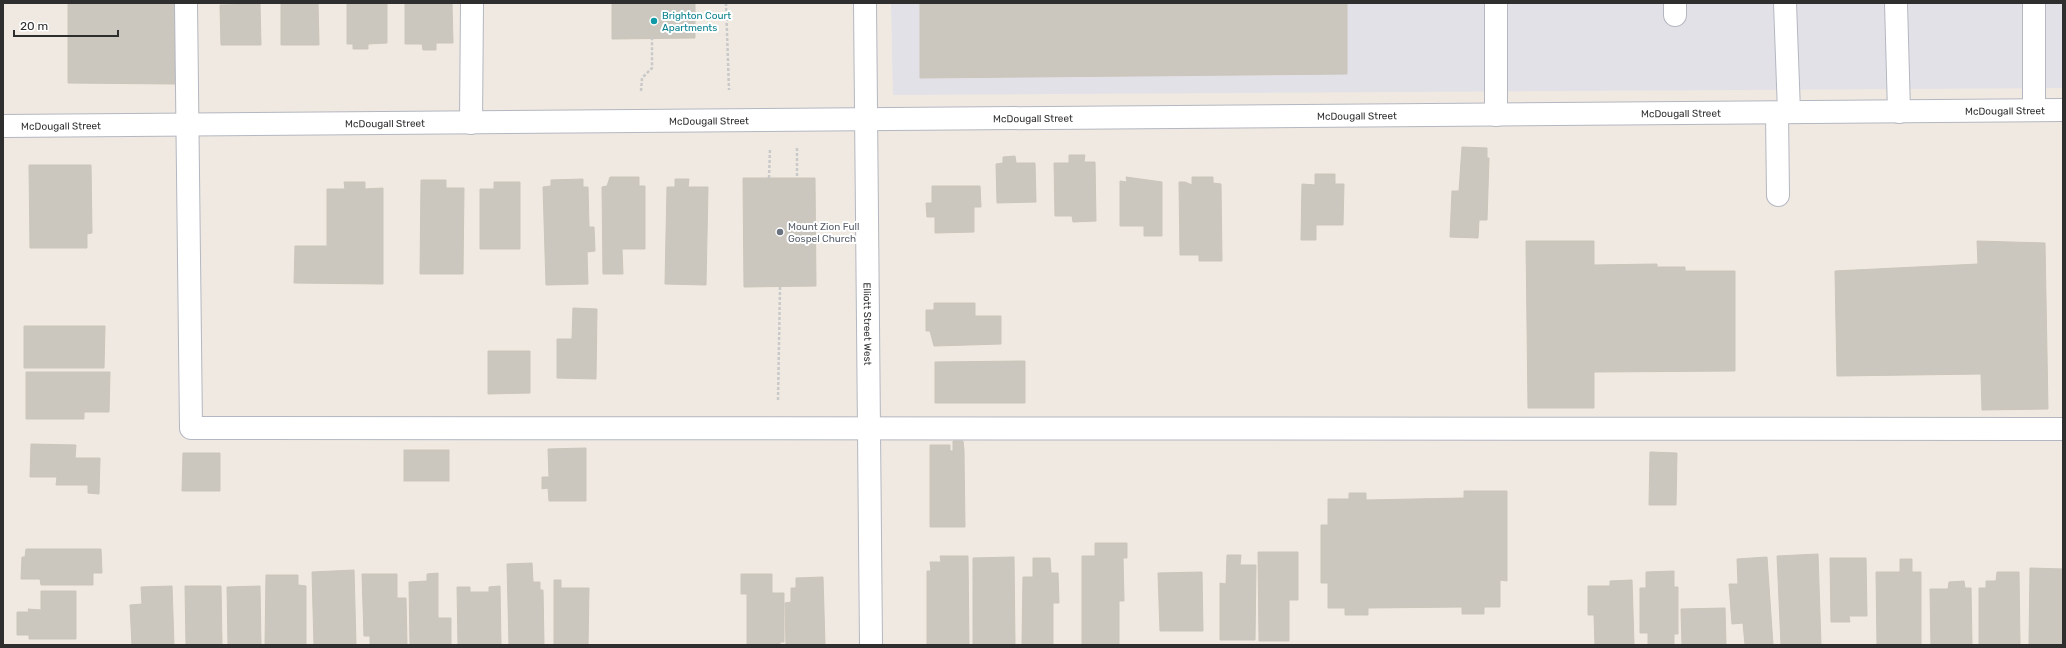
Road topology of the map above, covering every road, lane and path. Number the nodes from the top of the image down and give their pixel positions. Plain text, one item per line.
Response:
1 (186, 3) edge
2 (472, 3) edge
3 (726, 3) edge
4 (865, 3) edge
5 (1496, 3) edge
6 (1785, 3) edge
7 (1896, 3) edge
8 (2034, 3) edge
9 (652, 38) dead end
10 (641, 93) dead end
11 (729, 94) dead end
12 (2034, 110) junction
13 (2063, 110) edge
14 (1899, 112) junction
15 (1783, 113) junction
16 (1496, 115) junction
17 (866, 120) junction
18 (471, 123) junction
19 (187, 125) junction
20 (3, 126) edge
21 (770, 146) dead end
22 (797, 147) dead end
23 (769, 178) dead end
24 (797, 178) dead end
25 (1778, 195) dead end
26 (780, 286) dead end
27 (778, 428) junction
28 (869, 428) junction
29 (2063, 429) edge
30 (871, 645) edge

1 - 19 street
2 - 18 street
3 - 11 path
4 - 17 street, Elliott Street West
5 - 16 street
6 - 15 street
7 - 14 street
8 - 12 street
9 - 10 path
12 - 13 street, McDougall Street
12 - 14 street, McDougall Street
14 - 15 street, McDougall Street
15 - 16 street, McDougall Street
15 - 25 street
16 - 17 street, McDougall Street
17 - 18 street, McDougall Street
17 - 28 street, Elliott Street West
18 - 19 street, McDougall Street
19 - 20 street, McDougall Street
19 - 27 street
21 - 23 path
22 - 24 path
26 - 27 path
27 - 28 street
28 - 29 street
28 - 30 street, Elliott Street West

